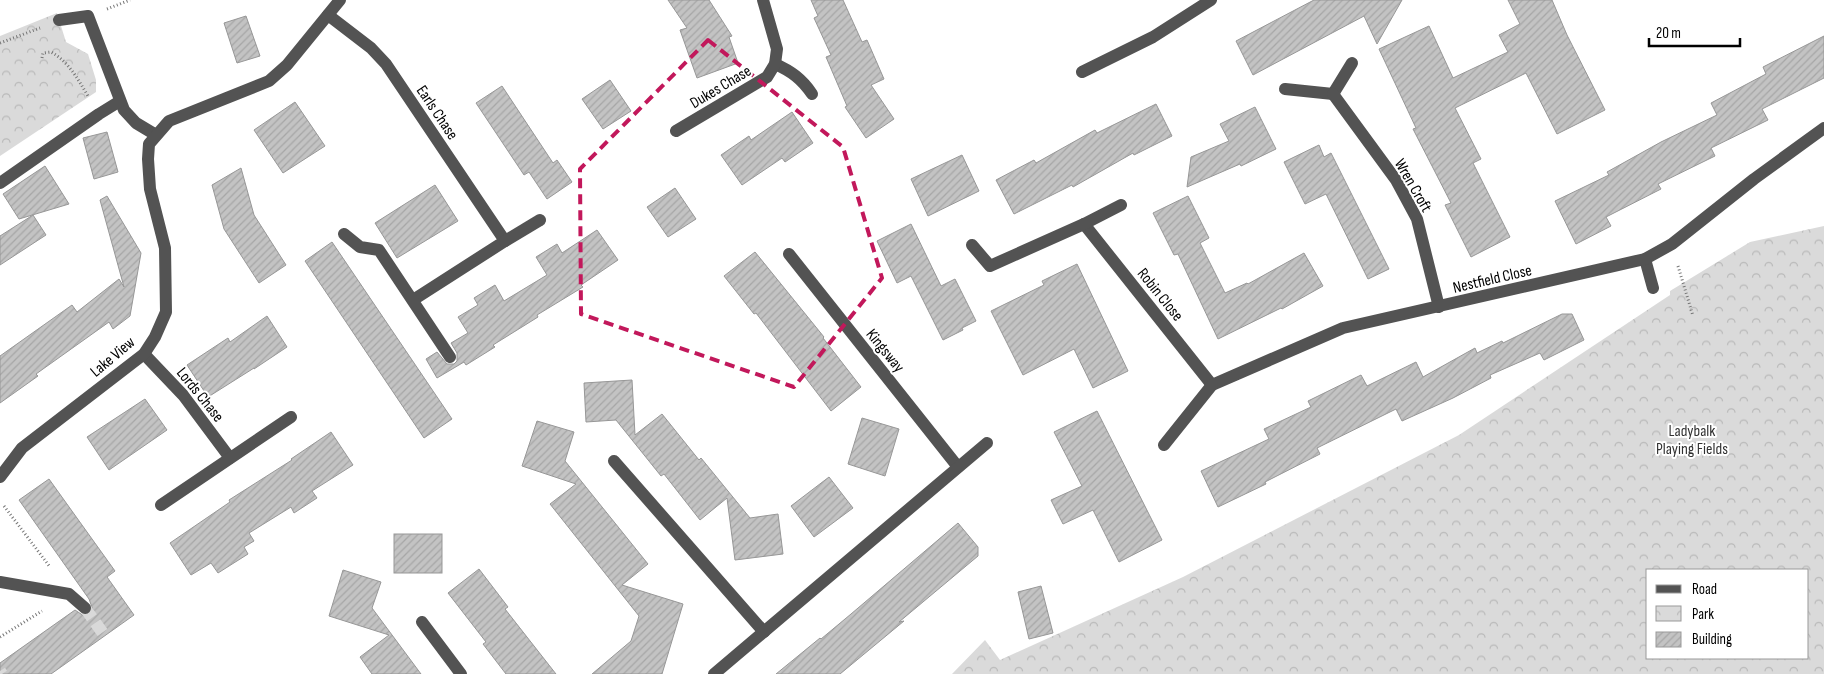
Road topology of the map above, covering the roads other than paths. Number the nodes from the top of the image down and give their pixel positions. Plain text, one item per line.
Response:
1 (340, 0) edge
2 (763, 0) edge
3 (1211, 0) edge
4 (328, 15) junction
5 (59, 20) road end
6 (1352, 63) dead end
7 (775, 64) junction
8 (1082, 72) dead end
9 (1285, 90) dead end
10 (812, 94) dead end
11 (1333, 94) junction
12 (120, 101) junction
13 (1824, 128) edge
14 (676, 131) dead end
15 (156, 135) junction
16 (0, 183) edge
17 (1121, 205) dead end
18 (540, 220) dead end
19 (1084, 224) junction
20 (344, 234) dead end
21 (505, 241) junction
22 (972, 245) dead end
23 (789, 254) dead end
24 (1645, 259) junction
25 (1653, 288) dead end
26 (413, 300) junction
27 (1439, 307) junction
28 (144, 354) junction
29 (450, 356) dead end
30 (1212, 385) junction
31 (291, 417) dead end
32 (987, 443) dead end
33 (1164, 445) dead end
34 (230, 458) junction
35 (614, 461) dead end
36 (958, 467) junction
37 (0, 477) edge
38 (161, 505) dead end
39 (0, 582) edge
40 (85, 608) tunnel mouth
41 (422, 622) dead end
42 (764, 632) junction
43 (460, 674) edge
44 (714, 674) edge

1 - 4 street, Lake View
2 - 7 street, Dukes Chase
3 - 8 street
4 - 15 street, Lake View
4 - 21 street, Earls Chase
5 - 12 street
6 - 11 street
7 - 10 street, Dukes Chase
7 - 14 street, Dukes Chase
9 - 11 street
11 - 27 street, Wren Croft
12 - 15 street
12 - 16 street
13 - 24 street, Nestfield Close
15 - 28 street, Lake View
17 - 19 street
18 - 21 street
19 - 22 street
19 - 30 street, Robin Close
20 - 26 street
21 - 26 street
23 - 36 street, Kingsway
24 - 25 street
24 - 27 street, Nestfield Close
26 - 29 street
27 - 30 street, Nestfield Close
28 - 34 street, Lords Chase
28 - 37 street, Lake View
30 - 33 street, Nestfield Close
31 - 34 street
32 - 36 street
34 - 38 street
35 - 42 street
36 - 42 street
39 - 40 street
41 - 43 street
42 - 44 street

